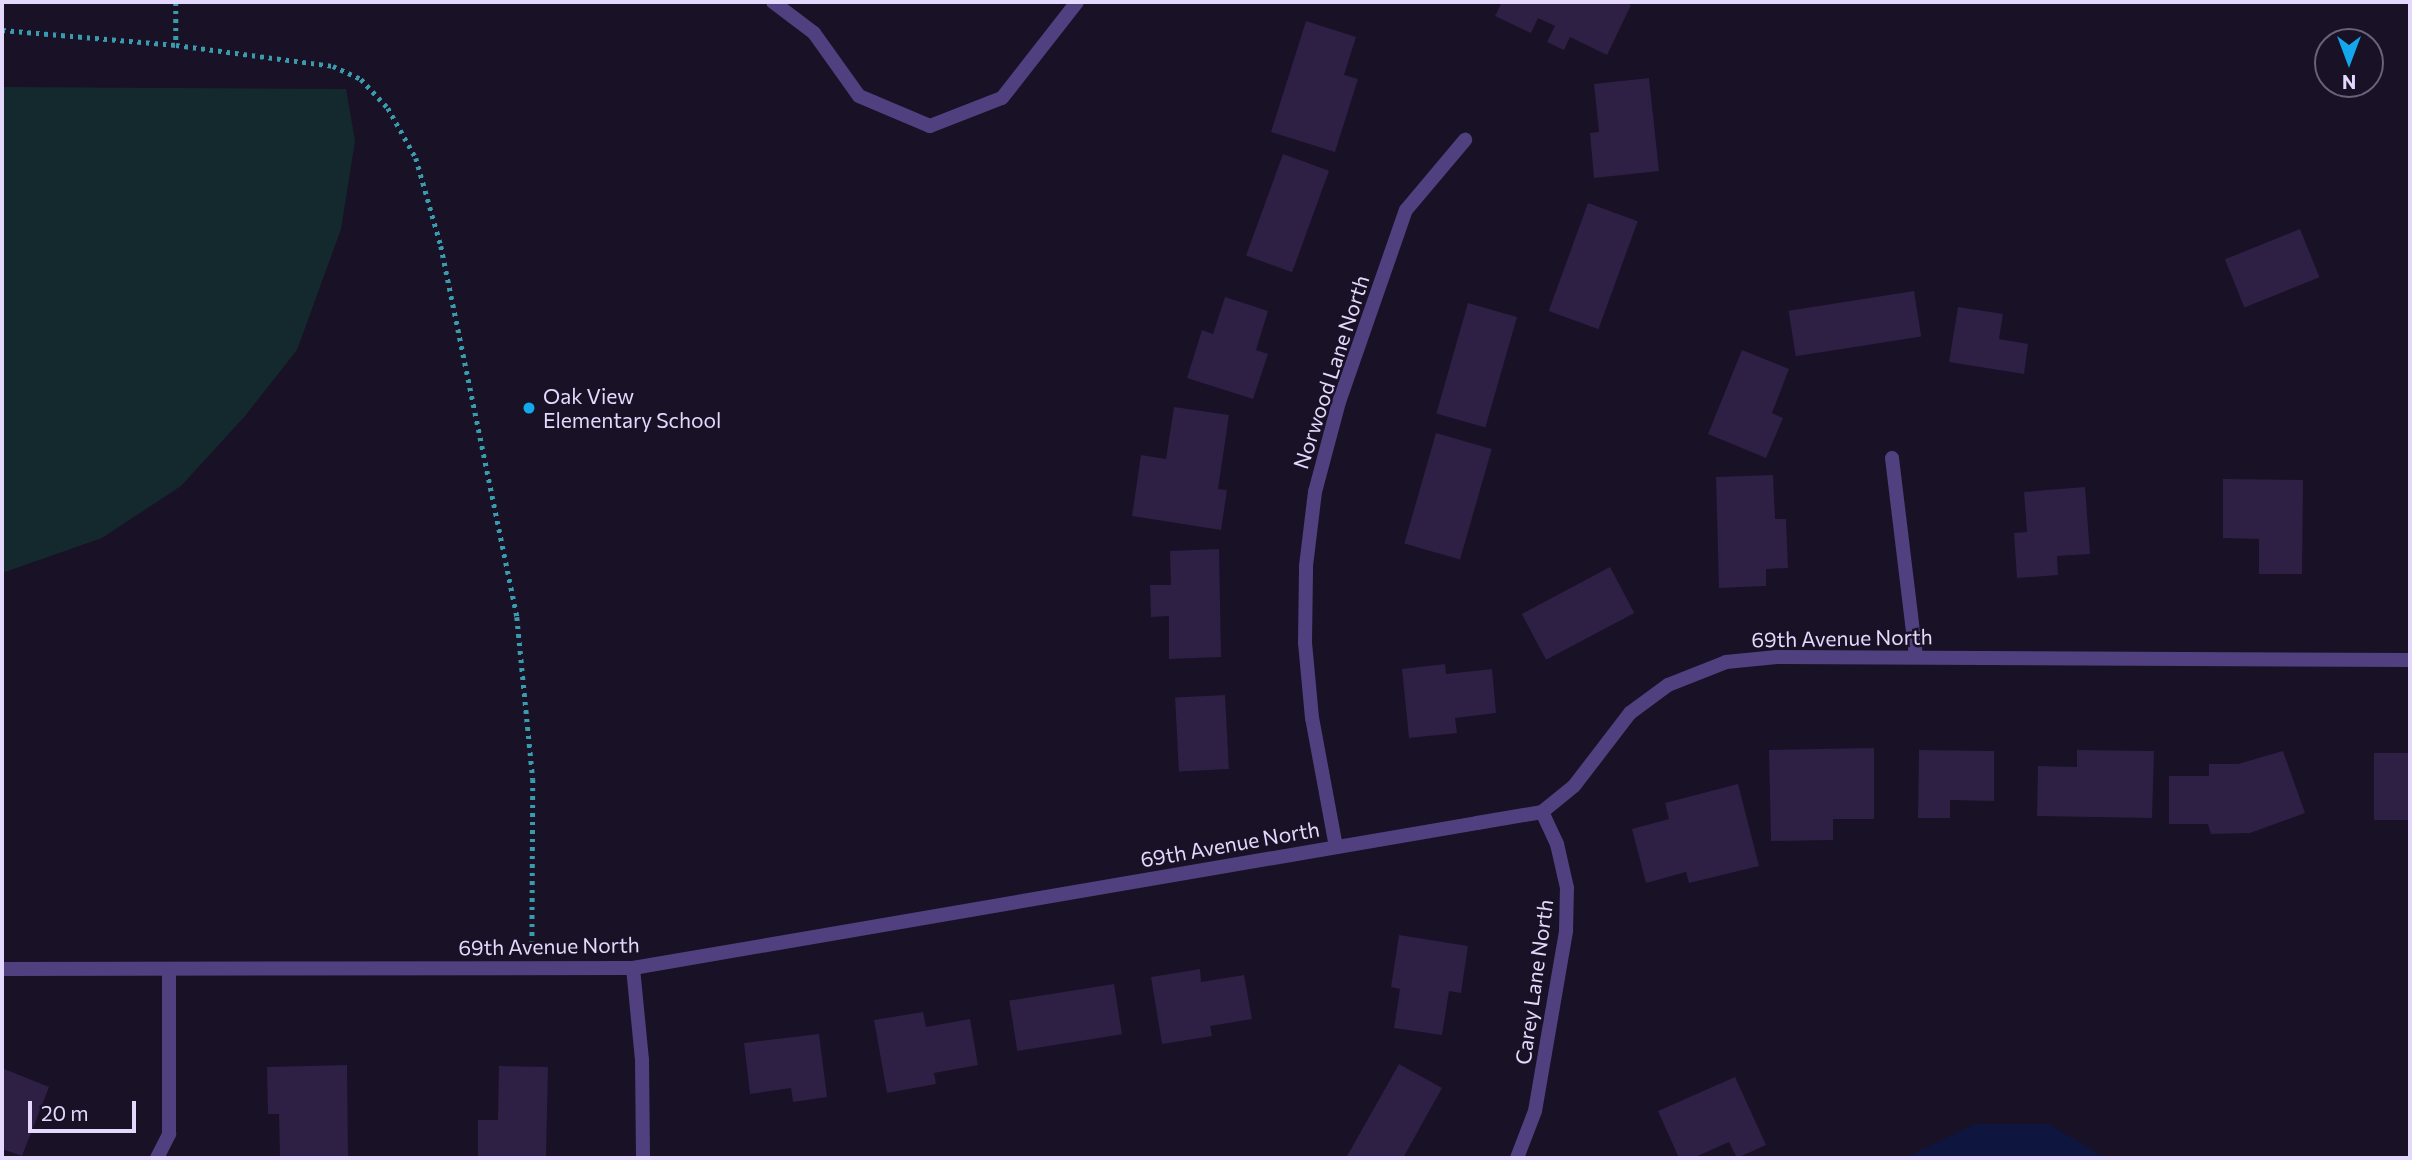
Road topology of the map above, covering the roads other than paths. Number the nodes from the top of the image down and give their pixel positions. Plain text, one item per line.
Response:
1 (773, 2) edge
2 (1077, 2) edge
3 (1465, 140) dead end
4 (1892, 458) dead end
5 (1916, 657) junction
6 (2410, 660) edge
7 (1542, 811) junction
8 (1336, 847) junction
9 (633, 968) junction
10 (2, 969) edge
11 (169, 969) junction
12 (157, 1158) edge
13 (643, 1158) edge
14 (1517, 1158) edge

1 - 2 street
3 - 8 street, Norwood Lane North
4 - 5 street
5 - 6 street, 69th Avenue North
5 - 7 street, 69th Avenue North
7 - 8 street, 69th Avenue North
7 - 14 street, Carey Lane North
8 - 9 street, 69th Avenue North
9 - 11 street, 69th Avenue North
9 - 13 street
10 - 11 street, 69th Avenue North
11 - 12 street

